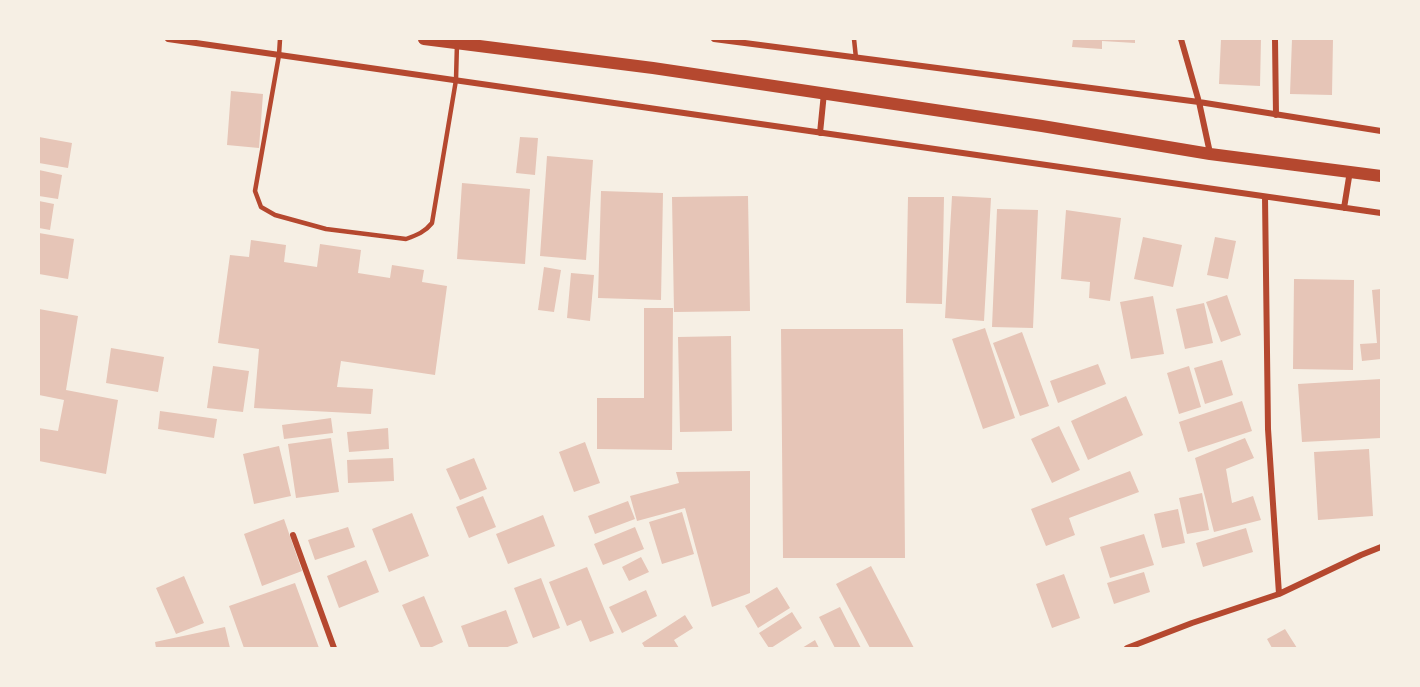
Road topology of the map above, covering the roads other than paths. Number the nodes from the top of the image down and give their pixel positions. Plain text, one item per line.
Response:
1 (168, 39) edge
2 (279, 39) edge
3 (424, 39) edge
4 (714, 39) edge
5 (854, 39) edge
6 (1181, 39) edge
7 (1275, 39) edge
8 (457, 43) junction
9 (279, 55) junction
10 (856, 58) junction
11 (456, 80) junction
12 (824, 93) junction
13 (1198, 102) junction
14 (1276, 115) junction
15 (1381, 131) edge
16 (819, 133) junction
17 (1210, 154) junction
18 (1350, 171) junction
19 (1381, 176) edge
20 (1265, 197) junction
21 (1344, 208) junction
22 (1381, 213) edge
23 (293, 536) dead end
24 (1381, 547) edge
25 (1279, 594) junction
26 (334, 648) edge
27 (1127, 648) edge

1 - 9 street
2 - 9 lane
3 - 8 main road
4 - 10 street
5 - 10 lane
6 - 13 street
7 - 14 street
8 - 11 lane
8 - 12 main road
9 - 11 street
9 - 11 lane
10 - 13 street
11 - 16 street
12 - 16 street
12 - 17 main road
13 - 14 street
13 - 17 street
14 - 15 street
16 - 20 street
17 - 18 main road
18 - 19 main road
18 - 21 street
20 - 21 street
20 - 25 street
21 - 22 street
23 - 26 street
24 - 25 street
25 - 27 street

